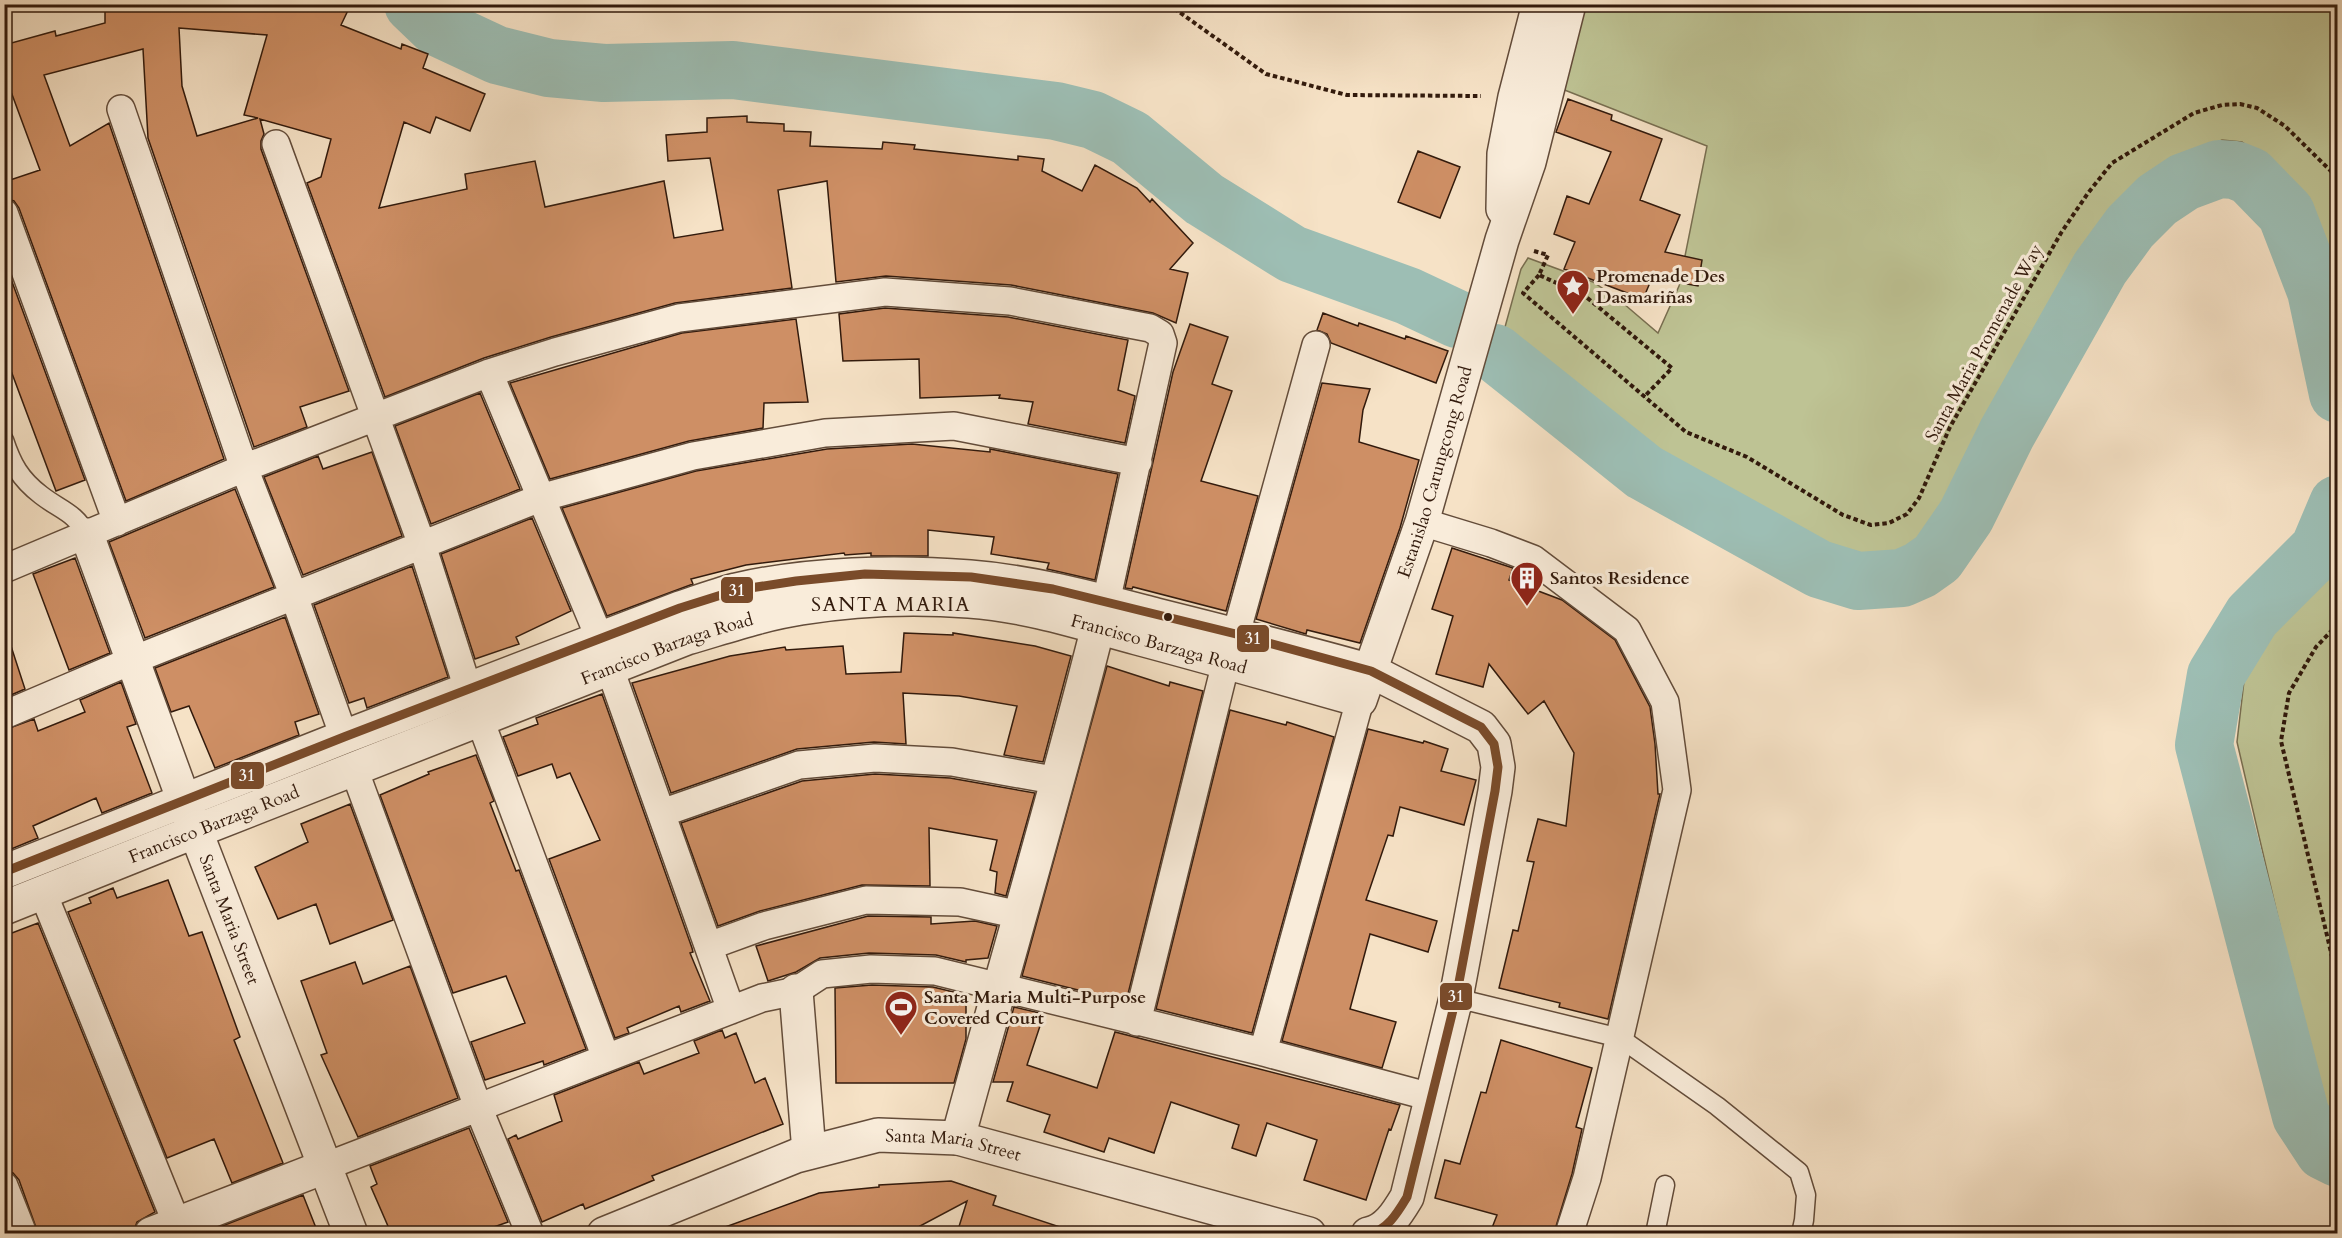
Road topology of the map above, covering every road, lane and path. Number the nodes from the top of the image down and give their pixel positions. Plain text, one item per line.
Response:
1 (1168, 4) edge
2 (1539, 4) edge
3 (1569, 4) edge
4 (1515, 97) junction
5 (121, 109) dead end
6 (276, 144) dead end
7 (2337, 178) edge
8 (4, 213) edge
9 (1499, 251) junction
10 (1539, 275) junction
11 (1316, 345) dead end
12 (489, 374) junction
13 (1644, 398) junction
14 (375, 417) junction
15 (4, 440) edge
16 (1138, 462) junction
17 (244, 468) junction
18 (540, 498) junction
19 (117, 522) junction
20 (1422, 522) junction
21 (87, 535) junction
22 (422, 545) junction
23 (4, 569) edge
24 (294, 596) junction
25 (1102, 615) junction
26 (2337, 624) edge
27 (1231, 648) junction
28 (605, 654) junction
29 (133, 660) junction
30 (1366, 685) junction
31 (468, 689) junction
32 (4, 715) edge
33 (480, 720) junction
34 (344, 737) junction
35 (354, 769) junction
36 (1059, 782) junction
37 (662, 813) junction
38 (190, 816) junction
39 (4, 872) edge
40 (43, 893) junction
41 (4, 908) edge
42 (1020, 915) junction
43 (709, 946) junction
44 (2337, 982) edge
45 (999, 986) junction
46 (796, 991) junction
47 (1456, 998) junction
48 (731, 1010) junction
49 (1137, 1022) junction
50 (1620, 1038) junction
51 (1263, 1052) junction
52 (606, 1058) junction
53 (1431, 1097) junction
54 (478, 1107) junction
55 (958, 1138) junction
56 (809, 1152) junction
57 (324, 1167) junction
58 (1665, 1185) dead end
59 (4, 1186) edge
60 (169, 1230) edge
61 (23, 1233) edge
62 (351, 1233) edge
63 (530, 1233) edge
64 (604, 1233) edge
65 (1309, 1233) edge
66 (1368, 1233) edge
67 (1569, 1233) edge
68 (1655, 1233) edge
69 (1801, 1233) edge

1 - 4 path
2 - 4 street, Estanislao Carungcong Road
3 - 9 street, Estanislao Carungcong Road
4 - 9 street, Estanislao Carungcong Road
5 - 17 street
6 - 14 street
7 - 13 path, Santa Maria Promenade Way
8 - 19 street
9 - 10 path
9 - 20 street, Estanislao Carungcong Road
10 - 13 path, Santa Maria Promenade Way
10 - 13 path
11 - 27 street
12 - 14 street
12 - 16 street
12 - 18 street
14 - 17 street
14 - 22 street
15 - 21 lane
16 - 18 street
16 - 25 street
17 - 19 street
17 - 24 street
18 - 22 street
18 - 28 street
19 - 21 street
20 - 30 street, Estanislao Carungcong Road
20 - 50 street
21 - 23 street
21 - 29 street, Santa Maria Street
22 - 24 street
22 - 31 street
24 - 29 street
24 - 34 street
25 - 27 street, Francisco Barzaga Road
25 - 28 street, Francisco Barzaga Road
25 - 36 street
26 - 44 path
27 - 30 street, Francisco Barzaga Road
27 - 49 street
28 - 31 street, Francisco Barzaga Road
28 - 33 street, Francisco Barzaga Road
28 - 37 street
29 - 32 street
29 - 38 street, Santa Maria Street
30 - 47 street
30 - 51 street
31 - 34 street, Francisco Barzaga Road
33 - 35 street, Francisco Barzaga Road
33 - 52 street
34 - 38 street, Francisco Barzaga Road
35 - 38 street, Francisco Barzaga Road
35 - 54 street
36 - 37 street
36 - 42 street
37 - 43 street
38 - 39 street, Francisco Barzaga Road
38 - 40 street, Francisco Barzaga Road
38 - 57 street, Santa Maria Street
40 - 41 street, Francisco Barzaga Road
40 - 60 street
42 - 43 street
42 - 45 street
43 - 48 street
45 - 46 street
45 - 49 street
45 - 55 street
46 - 48 street
46 - 56 street
47 - 50 lane
47 - 53 street
48 - 52 street
49 - 51 street
50 - 67 street
50 - 69 lane
51 - 53 street
52 - 54 street
53 - 66 street
54 - 57 street
54 - 63 street
55 - 56 street, Santa Maria Street
55 - 65 street, Santa Maria Street
56 - 64 street, Santa Maria Street
57 - 60 street
57 - 62 street, Santa Maria Street
58 - 68 lane
59 - 61 street

